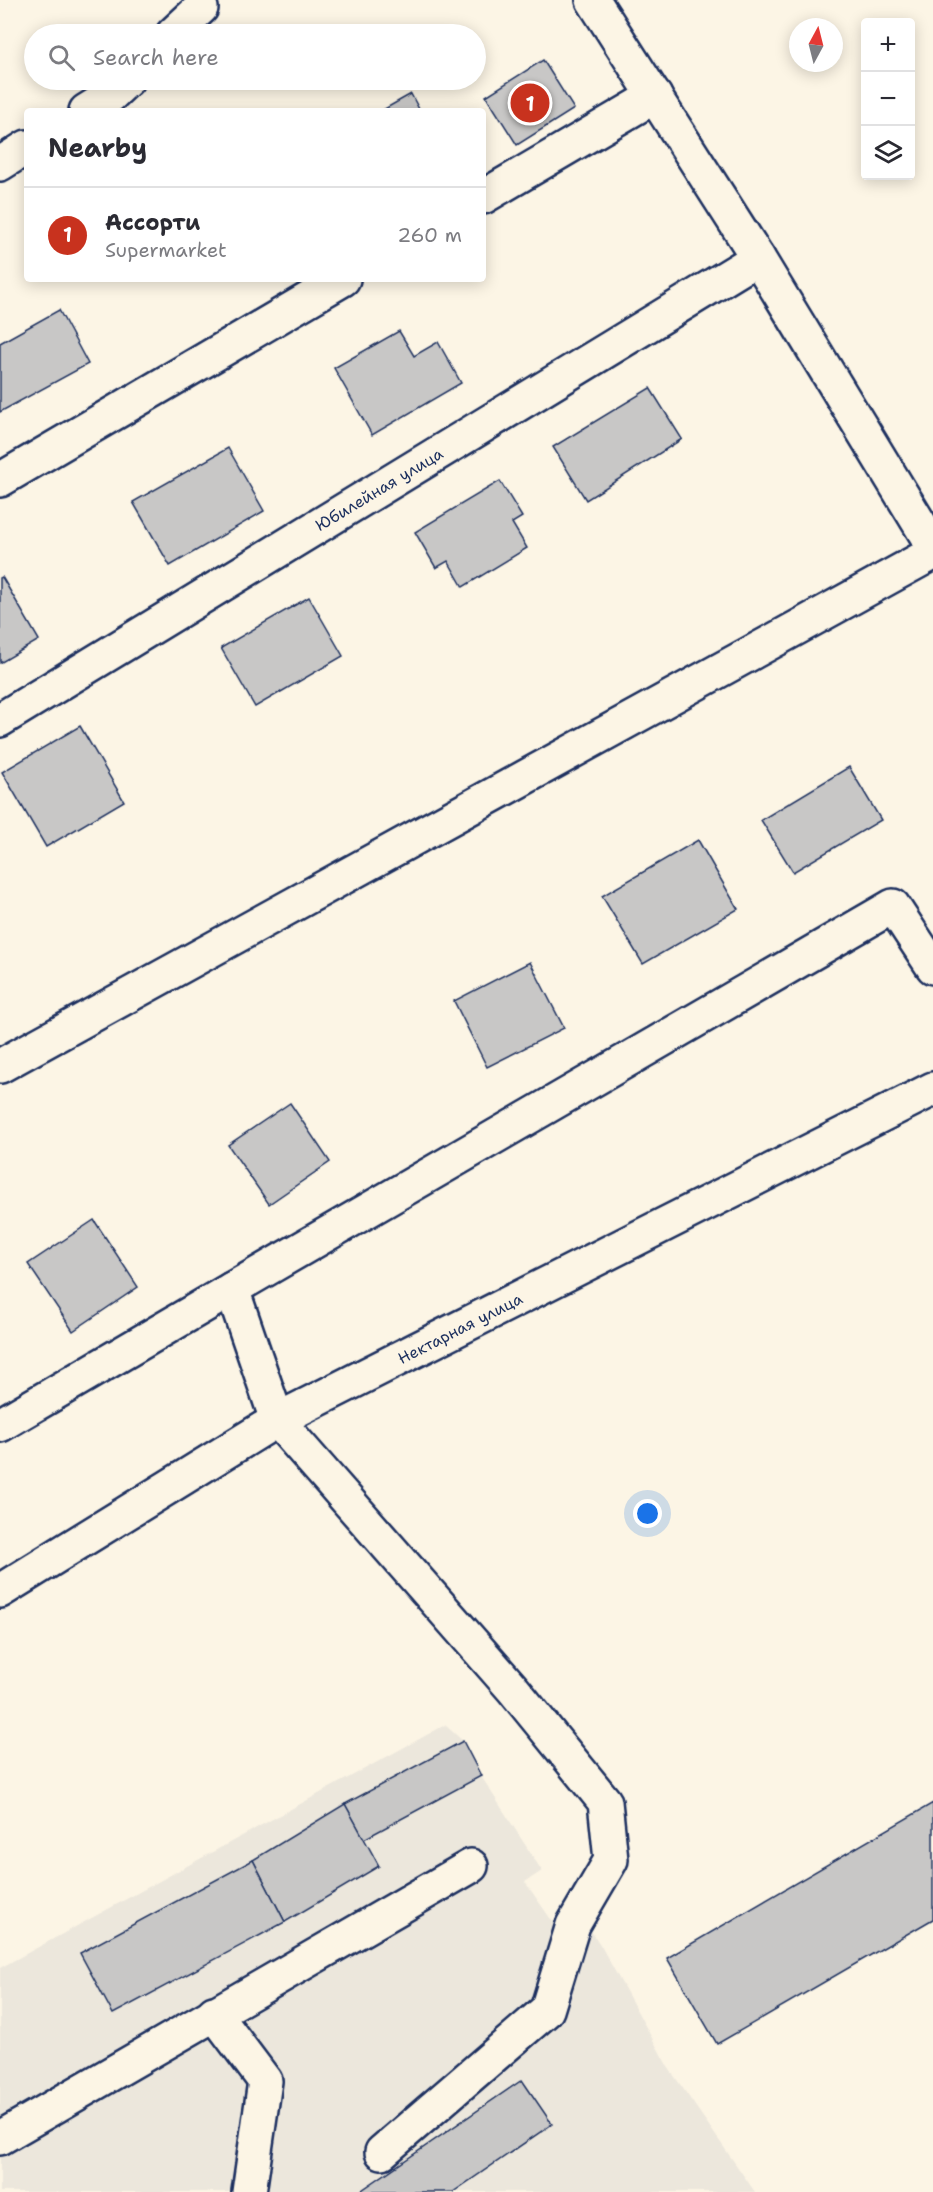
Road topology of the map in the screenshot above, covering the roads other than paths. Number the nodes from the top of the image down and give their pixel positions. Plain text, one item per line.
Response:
1 (593, 0) edge
2 (199, 3) edge
3 (181, 24) edge
4 (116, 90) edge
5 (655, 96) junction
6 (91, 108) edge
7 (24, 149) edge
8 (0, 164) edge
9 (486, 195) edge
10 (758, 258) junction
11 (338, 282) edge
12 (0, 480) edge
13 (933, 546) edge
14 (933, 553) edge
15 (0, 720) edge
16 (933, 967) edge
17 (0, 1066) edge
18 (933, 1089) edge
19 (232, 1289) junction
20 (277, 1420) junction
21 (0, 1425) edge
22 (0, 1591) edge
23 (471, 1866) dead end
24 (213, 2013) junction
25 (0, 2138) edge
26 (382, 2152) dead end
27 (249, 2192) edge

1 - 5 street
2 - 3 street
4 - 6 street
5 - 9 street
5 - 10 street
7 - 8 street
10 - 13 street
10 - 15 street, Юбилейная улица
11 - 12 street
14 - 17 street
16 - 19 street
18 - 20 street, Нектарная улица
19 - 20 street
19 - 21 street
20 - 22 street, Нектарная улица
20 - 26 street
23 - 24 street
24 - 25 street
24 - 27 street

